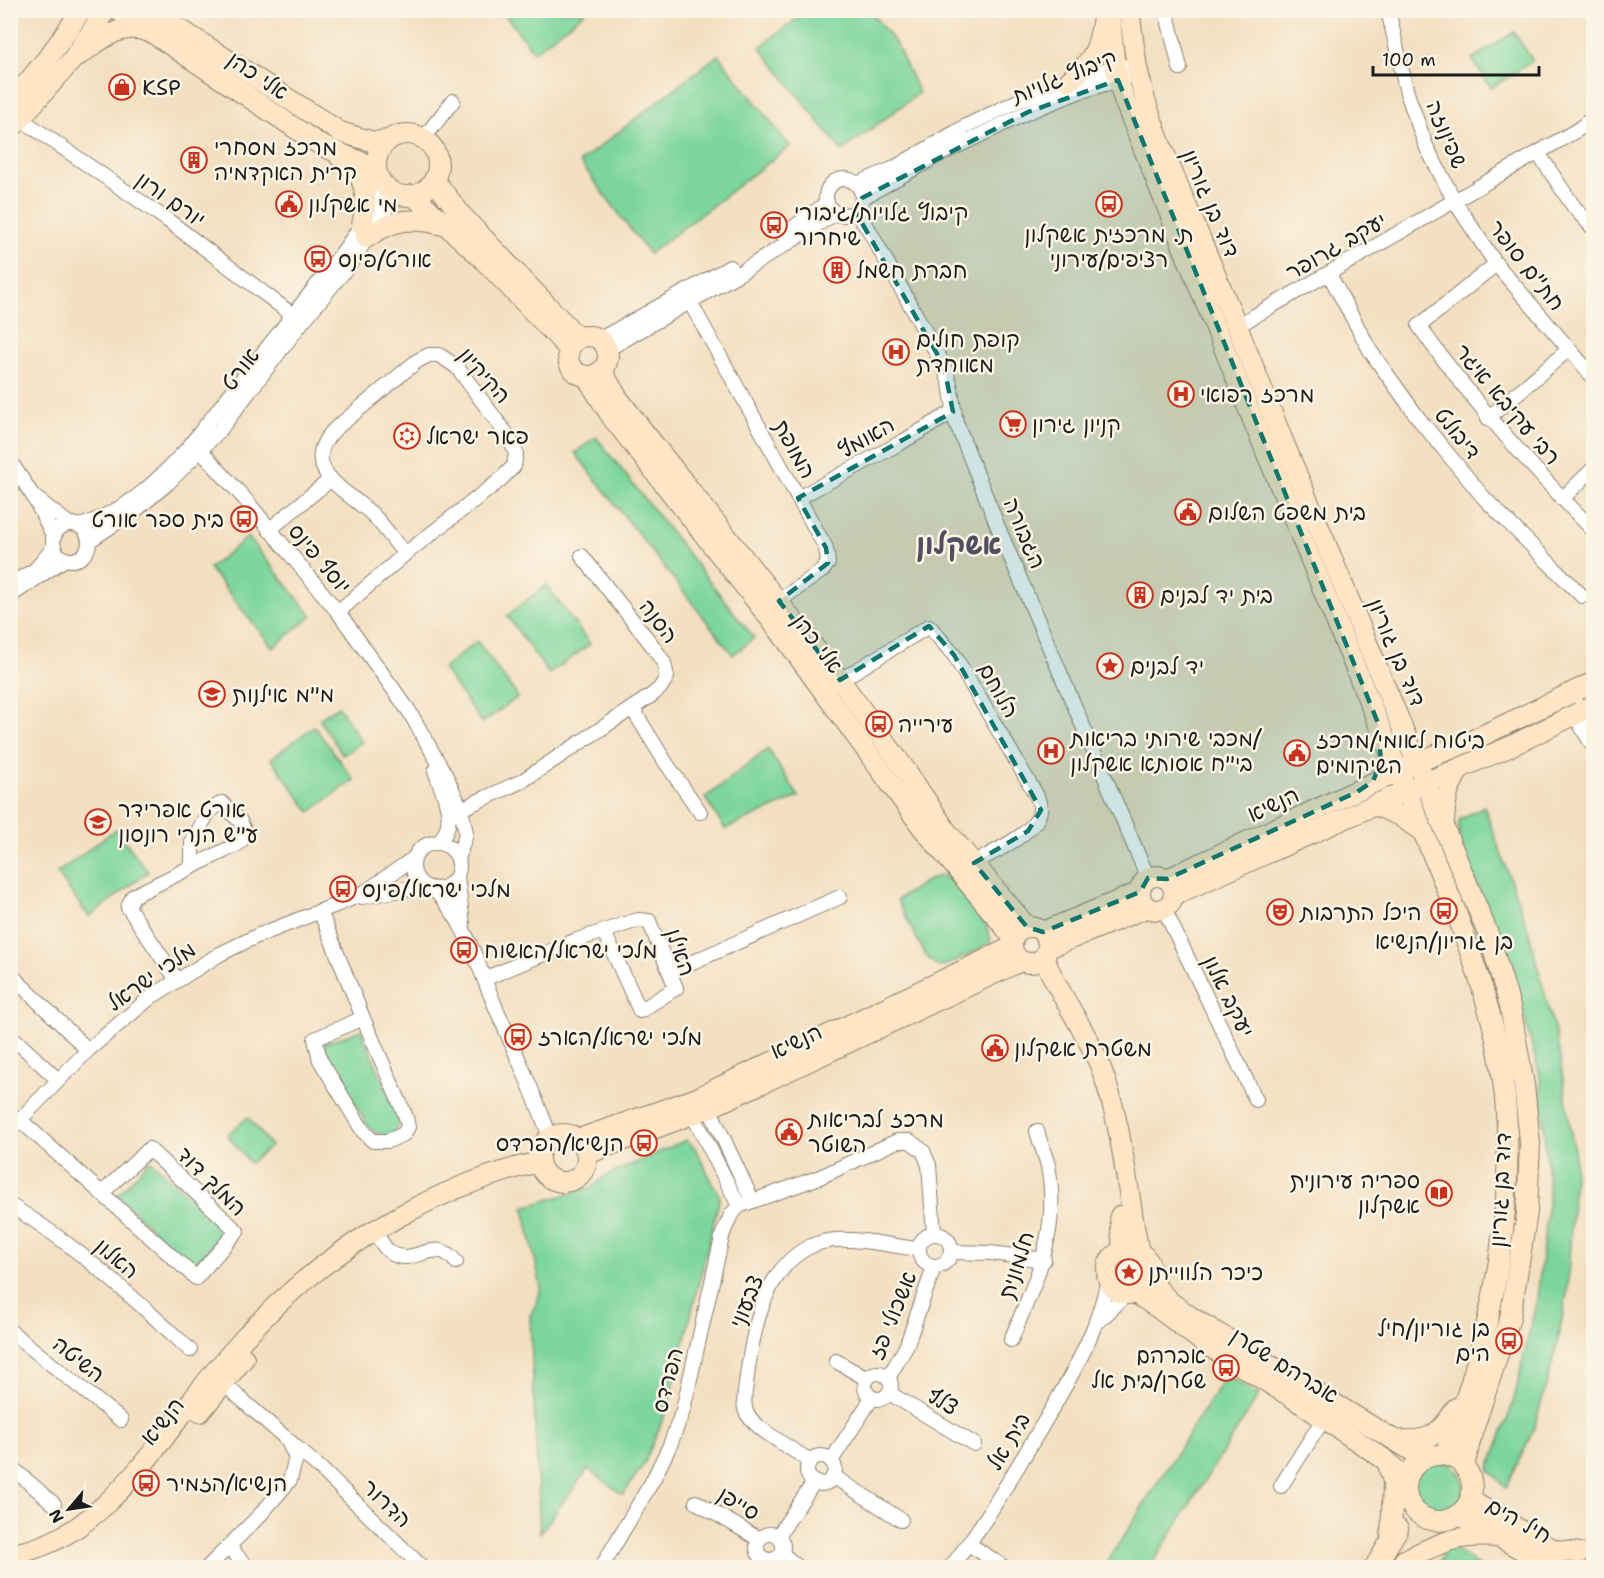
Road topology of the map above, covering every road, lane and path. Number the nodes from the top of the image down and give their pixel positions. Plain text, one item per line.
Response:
1 (62, 10) edge
2 (81, 10) edge
3 (106, 10) edge
4 (118, 10) edge
5 (1103, 10) edge
6 (1109, 10) edge
7 (1128, 10) edge
8 (1166, 10) edge
9 (1388, 10) edge
10 (155, 18) edge
11 (60, 44) junction
12 (72, 60) junction
13 (1137, 68) junction
14 (1180, 68) dead end
15 (1116, 73) junction
16 (1069, 81) junction
17 (453, 101) dead end
18 (10, 102) edge
19 (1593, 117) edge
20 (16, 125) edge
21 (423, 139) junction
22 (390, 140) junction
23 (322, 146) junction
24 (1538, 153) junction
25 (376, 168) junction
26 (434, 180) junction
27 (860, 191) junction
28 (398, 192) junction
29 (1455, 202) junction
30 (832, 208) junction
31 (855, 211) junction
32 (447, 225) junction
33 (1593, 229) edge
34 (364, 231) junction
35 (1496, 264) junction
36 (1329, 274) junction
37 (690, 302) junction
38 (294, 316) junction
39 (1237, 326) junction
40 (573, 343) junction
41 (604, 344) junction
42 (1568, 350) junction
43 (594, 374) junction
44 (1593, 378) edge
45 (954, 412) junction
46 (1488, 418) junction
47 (187, 449) junction
48 (201, 451) junction
49 (10, 461) edge
50 (1593, 468) edge
51 (331, 479) junction
52 (33, 496) junction
53 (798, 498) junction
54 (1562, 499) junction
55 (74, 525) junction
56 (269, 530) junction
57 (1593, 531) edge
58 (89, 541) junction
59 (54, 542) junction
60 (405, 554) junction
61 (582, 556) dead end
62 (65, 559) junction
63 (10, 584) edge
64 (10, 596) edge
65 (1582, 596) dead end
66 (779, 602) junction
67 (338, 612) junction
68 (1591, 684) edge
69 (832, 686) junction
70 (632, 708) junction
71 (1587, 709) edge
72 (1378, 723) junction
73 (1406, 736) junction
74 (1593, 748) edge
75 (1444, 752) junction
76 (1418, 762) junction
77 (1460, 768) junction
78 (1398, 772) junction
79 (1426, 783) junction
80 (1406, 790) junction
81 (1357, 792) junction
82 (1375, 805) junction
83 (700, 812) dead end
84 (458, 814) junction
85 (1443, 825) junction
86 (1423, 832) junction
87 (438, 843) junction
88 (414, 858) junction
89 (458, 859) junction
90 (974, 863) junction
91 (192, 867) junction
92 (457, 877) junction
93 (429, 888) junction
94 (1156, 893) junction
95 (840, 897) dead end
96 (346, 901) junction
97 (320, 911) junction
98 (604, 932) junction
99 (467, 940) junction
100 (1030, 947) junction
101 (670, 972) junction
102 (10, 974) edge
103 (484, 979) junction
104 (177, 980) junction
105 (363, 1018) junction
106 (10, 1035) edge
107 (88, 1050) junction
108 (58, 1080) junction
109 (1256, 1100) dead end
110 (699, 1108) junction
111 (15, 1125) edge
112 (1037, 1131) dead end
113 (550, 1137) junction
114 (583, 1147) junction
115 (539, 1162) junction
116 (102, 1193) junction
117 (752, 1200) junction
118 (10, 1205) edge
119 (738, 1206) junction
120 (375, 1231) junction
121 (934, 1234) junction
122 (918, 1249) junction
123 (951, 1252) junction
124 (1131, 1252) junction
125 (1044, 1260) junction
126 (456, 1262) dead end
127 (934, 1267) junction
128 (1108, 1278) junction
129 (1137, 1289) junction
130 (10, 1331) edge
131 (1092, 1331) junction
132 (1011, 1340) dead end
133 (190, 1350) dead end
134 (836, 1361) dead end
135 (218, 1378) junction
136 (888, 1378) junction
137 (867, 1379) junction
138 (1468, 1387) junction
139 (890, 1393) junction
140 (872, 1398) junction
141 (1324, 1418) junction
142 (121, 1420) dead end
143 (285, 1437) junction
144 (1392, 1439) junction
145 (974, 1444) dead end
146 (1445, 1455) junction
147 (1424, 1458) junction
148 (811, 1461) junction
149 (831, 1461) junction
150 (1387, 1461) junction
151 (10, 1466) edge
152 (1464, 1467) junction
153 (321, 1469) junction
154 (833, 1476) junction
155 (290, 1480) junction
156 (1407, 1481) junction
157 (814, 1482) junction
158 (1281, 1486) dead end
159 (696, 1502) dead end
160 (54, 1504) dead end
161 (1412, 1507) junction
162 (1464, 1507) junction
163 (901, 1520) dead end
164 (1433, 1521) junction
165 (778, 1536) junction
166 (1501, 1537) junction
167 (759, 1539) junction
168 (1391, 1540) junction
169 (969, 1544) junction
170 (229, 1547) junction
171 (10, 1554) edge
172 (782, 1554) junction
173 (1581, 1556) edge
174 (759, 1563) edge
175 (10, 1564) edge
176 (1401, 1564) edge
177 (207, 1568) edge
178 (248, 1568) edge
179 (423, 1568) edge
180 (601, 1568) edge
181 (799, 1568) edge
182 (950, 1568) edge
183 (1005, 1568) edge
184 (1374, 1568) edge
185 (1555, 1568) edge

1 - 11 street
2 - 11 street
3 - 12 street
4 - 10 street, אלי כהן
5 - 16 street
6 - 15 street, דוד בן גוריון
7 - 13 street, דוד בן גוריון
8 - 14 street
9 - 29 street, שפינוזה
10 - 12 street
10 - 22 street, אלי כהן
10 - 23 street, אלי כהן
11 - 18 street
12 - 20 street
13 - 15 street, קיבוץ גלויות
13 - 39 street, דוד בן גוריון
15 - 16 street, קיבוץ גלויות
15 - 27 street, קיבוץ גלויות
15 - 72 street, דוד בן גוריון
16 - 27 street, קיבוץ גלויות
17 - 21 street
19 - 24 street, יעקב גרופר
20 - 38 street, יורם ורון
21 - 22 street
21 - 26 street
22 - 25 street
23 - 25 street, אלי כהן
23 - 34 street
24 - 29 street, יעקב גרופר
24 - 33 street
25 - 28 street
26 - 28 street
26 - 40 street
27 - 30 street
27 - 31 street
28 - 32 street
28 - 34 street, אורט
29 - 35 street, חת"ם סופר
29 - 36 street, יעקב גרופר
30 - 31 street
30 - 37 street
30 - 41 street
31 - 45 street, הגבורה
32 - 34 street
32 - 40 street
34 - 38 street, אורט
34 - 48 street, אורט
35 - 42 street, חת"ם סופר
35 - 46 street, רבי עקיבא איגר
36 - 39 street, יעקב גרופר
36 - 65 street, דיבולט
37 - 41 street
37 - 53 street, המופת
38 - 47 street, אורט
39 - 73 street, דוד בן גוריון
40 - 41 street
40 - 43 street
41 - 43 street
42 - 44 street, חת"ם סופר
42 - 46 street
43 - 66 street, אלי כהן
43 - 69 street, אלי כהן
45 - 53 street, האומץ
45 - 94 street, הגבורה
46 - 54 street, רבי עקיבא איגר
47 - 48 street
47 - 55 street, אורט
48 - 56 street, יוסף פינס
48 - 58 street, אורט
49 - 52 street
50 - 54 street
51 - 56 street
51 - 60 street, הקיקיון
51 - 60 street, הקיקיון
52 - 55 street
52 - 59 street
53 - 66 street, המופת
54 - 57 street, רבי עקיבא איגר
55 - 58 street
55 - 59 street
56 - 67 street, יוסף פינס
58 - 62 street
59 - 62 street
59 - 63 street
60 - 67 street, הקיקיון
61 - 70 street, הסנה
62 - 64 street
66 - 69 street, אלי כהן
67 - 84 street, יוסף פינס
68 - 71 street
68 - 75 street, הנשיא
69 - 90 street, אלי כהן
69 - 90 street, הלוחם
69 - 100 street, אלי כהן
70 - 83 street
70 - 84 street, הסנה
71 - 74 street
71 - 77 street, הנשיא
72 - 78 street, דוד בן גוריון
72 - 81 street
73 - 75 street
73 - 76 street, דוד בן גוריון
75 - 76 street, הנשיא
76 - 78 street, הנשיא
76 - 79 street, דוד בן גוריון
77 - 79 street, הנשיא
77 - 85 street
78 - 80 street, דוד בן גוריון
78 - 81 street, הנשיא
79 - 80 street, הנשיא
79 - 85 street, דוד בן גוריון
80 - 82 street, הנשיא
80 - 86 street, דוד בן גוריון
81 - 94 street, הנשיא
82 - 86 street
82 - 94 street, הנשיא
84 - 87 street
84 - 89 street, יוסף פינס
85 - 152 street, דוד בן גוריון
86 - 138 street, דוד בן גוריון
87 - 88 street
87 - 89 street
88 - 93 street
88 - 96 street, מלכי ישראל
89 - 92 street
90 - 100 street, אלי כהן
91 - 91 street
91 - 104 street
92 - 93 street
92 - 99 street
93 - 96 street, מלכי ישראל
93 - 99 street
94 - 100 street, הנשיא
94 - 109 street, יעקב אלון
95 - 101 street
96 - 97 street, מלכי ישראל
97 - 104 street, מלכי ישראל
97 - 105 street
98 - 101 street, האילן
98 - 101 street, האילן
98 - 103 street, האילן
99 - 103 street
100 - 110 street, הנשיא
100 - 124 street
102 - 107 street
103 - 113 street
104 - 107 street, מלכי ישראל
105 - 105 street
106 - 108 street
107 - 108 street, מלכי ישראל
108 - 111 street, מלכי ישראל
110 - 114 street, הנשיא
110 - 117 street
110 - 119 street
111 - 116 street, המלך דוד
112 - 125 street, חלמונית
113 - 114 street
113 - 115 street
114 - 115 street
115 - 120 street, הנשיא
116 - 116 street, המלך דוד
117 - 119 street
117 - 121 street
118 - 133 street, האלון
119 - 180 street, הפרדס
120 - 126 street
120 - 135 street, הנשיא
121 - 122 street
121 - 123 street
122 - 127 street
122 - 148 street, צבעוני
123 - 125 street
123 - 127 street
124 - 128 street
124 - 129 street
125 - 132 street, חלמונית
127 - 136 street, אשכולי פז
128 - 129 street
128 - 131 street, בית אל
129 - 131 street, בית אל
129 - 141 street, אברהם שטרן
129 - 144 street, אברהם שטרן
130 - 142 street, השיטה
131 - 169 street, בית אל
134 - 137 street
135 - 143 street, הדרור
135 - 171 street, הנשיא
135 - 175 street, הנשיא
136 - 137 street
136 - 139 street
137 - 140 street
138 - 144 street
138 - 146 street, דוד בן גוריון
139 - 140 street
139 - 145 street, צלף
140 - 149 street
141 - 150 street, אברהם שטרן
141 - 158 street
143 - 153 street, הדרור
143 - 155 street
144 - 147 street, אברהם שטרן
146 - 147 street
146 - 152 street
147 - 156 street
148 - 149 street
148 - 157 street
149 - 154 street
150 - 156 street, אברהם שטרן
150 - 168 street
151 - 160 street
152 - 162 street
153 - 155 street
153 - 179 street, הדרור
154 - 157 street
154 - 163 street
155 - 170 street
156 - 161 street
157 - 165 street
159 - 167 street, סייפן
161 - 164 street
161 - 168 street
162 - 164 street
162 - 166 street, חיל הים
162 - 173 street, חיל הים
164 - 176 street
165 - 167 street
165 - 172 street
166 - 176 street
166 - 185 street, חיל הים
167 - 174 street
168 - 184 street
169 - 182 street, בית אל
169 - 183 street
170 - 177 street
170 - 178 street
172 - 174 street
172 - 181 street

